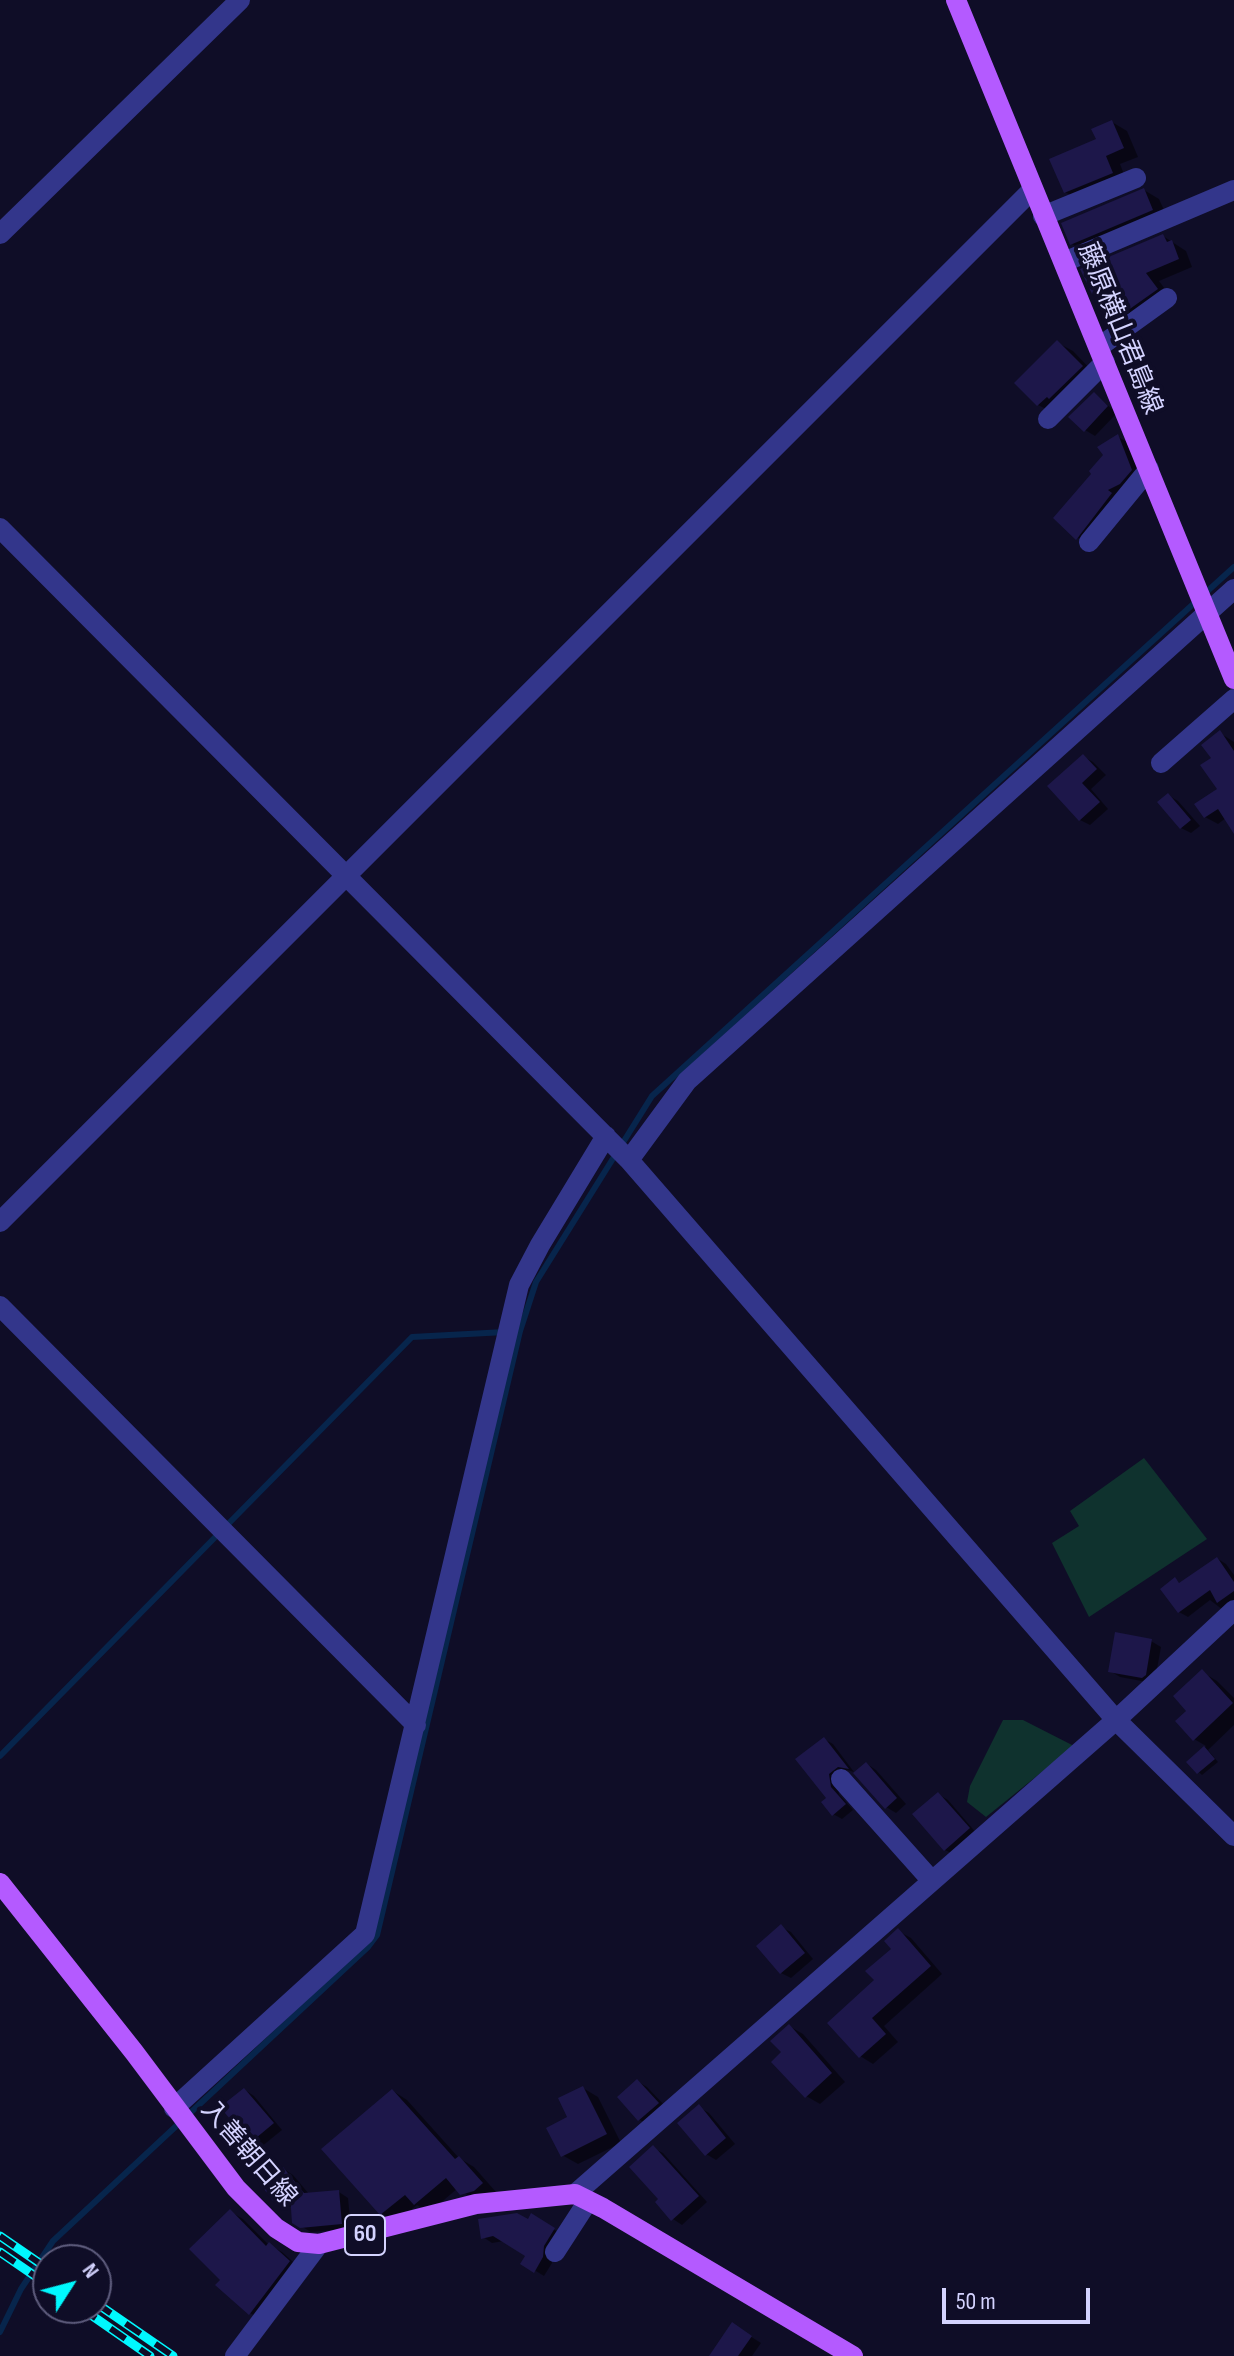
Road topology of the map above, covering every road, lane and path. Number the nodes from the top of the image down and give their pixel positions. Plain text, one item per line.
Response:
1 (240, 0) edge
2 (956, 0) edge
3 (1136, 178) dead end
4 (1033, 189) junction
5 (1234, 190) edge
6 (1043, 216) junction
7 (0, 234) edge
8 (1064, 262) junction
9 (1167, 298) dead end
10 (1102, 354) junction
11 (1048, 419) dead end
12 (1149, 469) junction
13 (0, 528) edge
14 (1089, 542) dead end
15 (1234, 589) edge
16 (1207, 612) junction
17 (1234, 679) edge
18 (1234, 699) edge
19 (1161, 763) dead end
20 (348, 875) junction
21 (606, 1136) junction
22 (629, 1160) junction
23 (0, 1222) edge
24 (0, 1306) edge
25 (1234, 1610) edge
26 (1116, 1720) junction
27 (416, 1725) junction
28 (841, 1779) dead end
29 (1234, 1836) edge
30 (932, 1881) junction
31 (0, 1883) edge
32 (174, 2108) junction
33 (581, 2198) junction
34 (319, 2244) junction
35 (555, 2252) dead end
36 (235, 2356) edge
37 (853, 2356) edge

1 - 7 street
2 - 4 main road, 藤原横山君島線
3 - 6 street
4 - 6 main road, 藤原横山君島線
4 - 20 street
5 - 8 street
6 - 8 main road, 藤原横山君島線
8 - 10 main road, 藤原横山君島線
9 - 10 street
10 - 11 street
10 - 12 main road, 藤原横山君島線
12 - 14 street
12 - 16 main road, 藤原横山君島線
13 - 20 street
15 - 16 street
16 - 17 main road, 藤原横山君島線
16 - 22 street
18 - 19 street
20 - 21 street
20 - 23 street
21 - 22 street
21 - 27 street
22 - 26 street
24 - 27 street
25 - 26 street
26 - 29 street
26 - 30 street
27 - 32 street
28 - 30 street
30 - 33 street
31 - 32 main road, 入善朝日線 / 60
32 - 34 main road, 入善朝日線 / 60
33 - 34 main road, 60
33 - 35 street
33 - 37 main road
34 - 36 street

